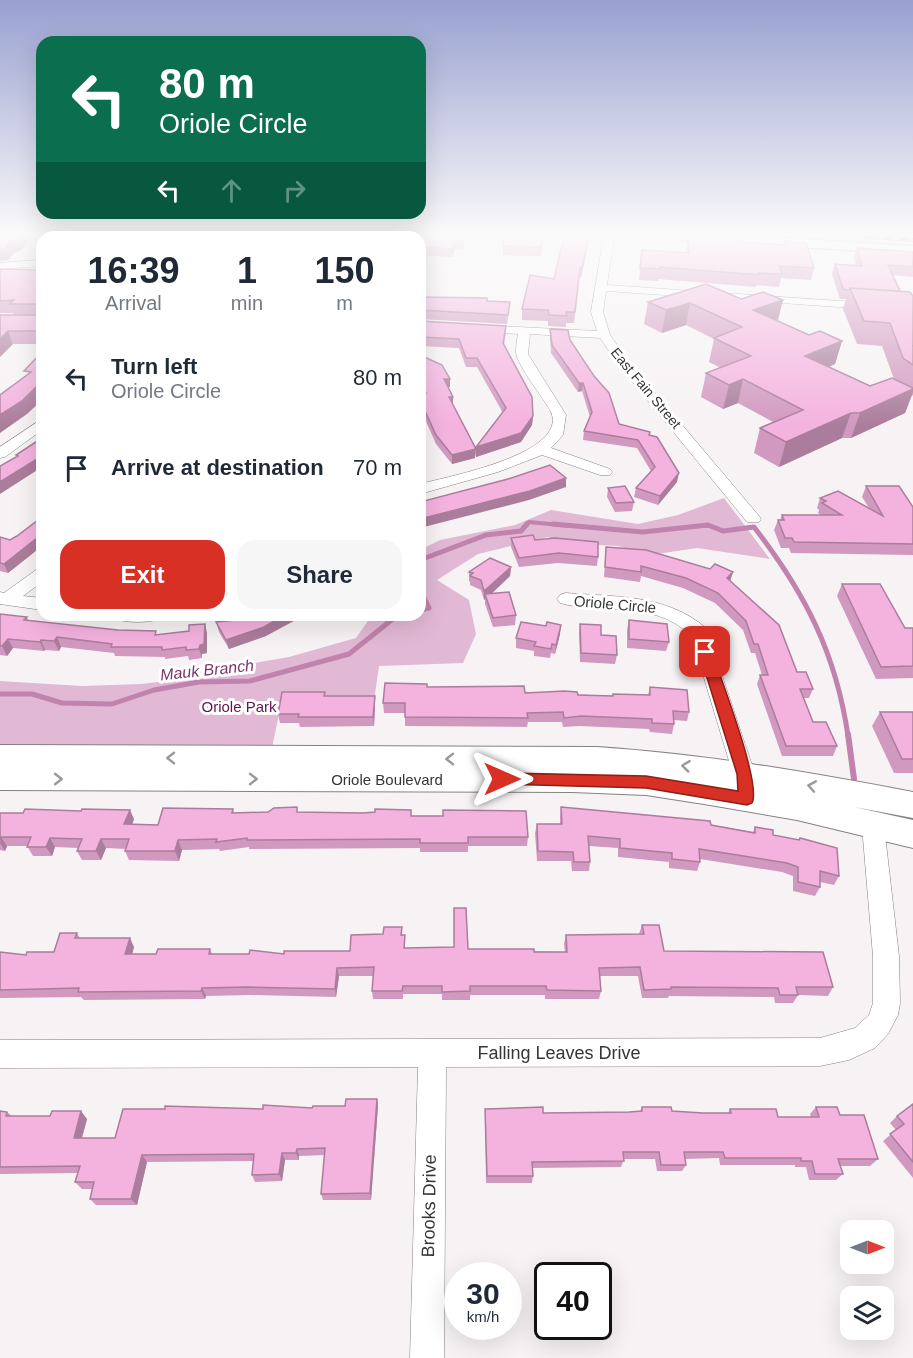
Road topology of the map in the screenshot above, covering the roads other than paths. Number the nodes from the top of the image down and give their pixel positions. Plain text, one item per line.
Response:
1 (600, 299) edge
2 (770, 299) edge
3 (913, 309) edge
4 (466, 327) edge
5 (524, 331) junction
6 (604, 334) junction
7 (36, 427) edge
8 (541, 450) junction
9 (0, 454) edge
10 (605, 472) dead end
11 (426, 487) edge
12 (753, 519) dead end
13 (36, 578) edge
14 (3, 598) edge
15 (566, 599) dead end
16 (36, 603) edge
17 (0, 757) edge
18 (0, 778) edge
19 (746, 786) junction
20 (913, 805) edge
21 (872, 812) junction
22 (913, 834) edge
23 (0, 1054) edge
24 (432, 1054) junction
25 (426, 1358) edge

1 - 6 street, East Fain Street
2 - 3 street
4 - 5 street
5 - 6 street
5 - 8 street
6 - 12 street, East Fain Street
7 - 9 street
8 - 10 street
8 - 11 street
13 - 14 street
14 - 16 street
15 - 19 street, Oriole Circle
19 -> 17 street, Oriole Boulevard
18 -> 19 street, Oriole Boulevard
19 - 21 street, Oriole Boulevard
20 - 21 street, Oriole Boulevard
21 - 22 street, Oriole Boulevard
21 - 24 street, Falling Leaves Drive
23 - 24 street, Falling Leaves Drive
24 - 25 street, Brooks Drive

